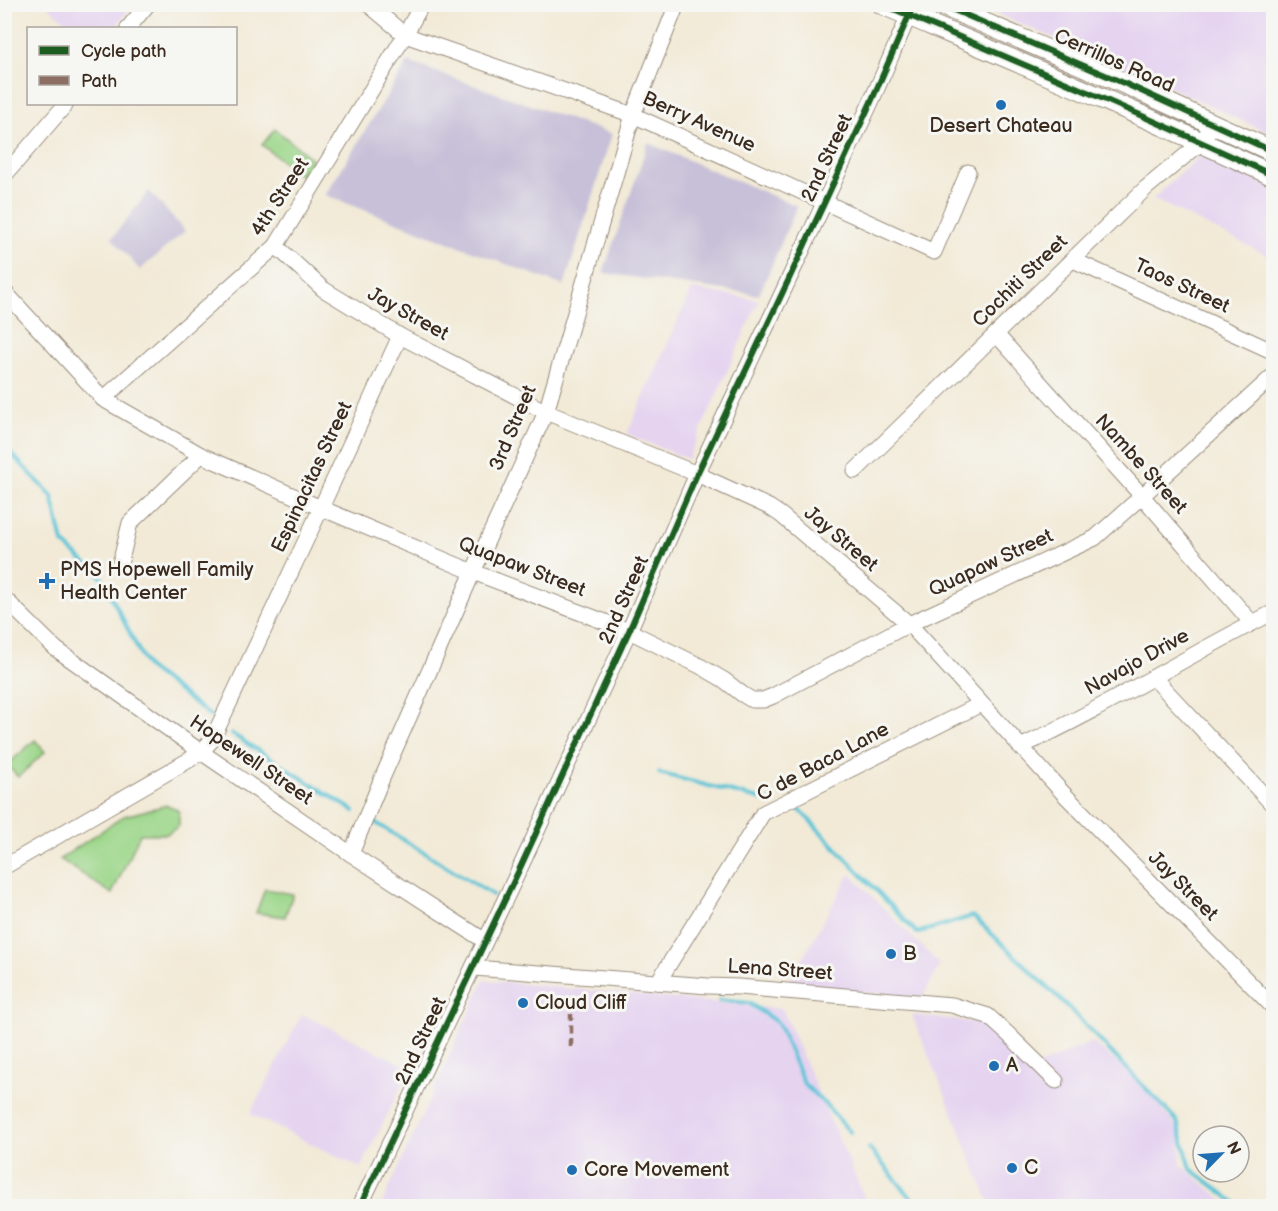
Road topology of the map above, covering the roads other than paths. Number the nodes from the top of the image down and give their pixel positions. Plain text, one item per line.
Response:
1 (148, 4) edge
2 (368, 4) edge
3 (422, 4) edge
4 (677, 4) edge
5 (882, 4) edge
6 (939, 4) edge
7 (912, 10) edge
8 (129, 27) edge
9 (405, 35) junction
10 (65, 105) edge
11 (633, 115) junction
12 (1213, 123) junction
13 (1202, 142) junction
14 (1274, 152) edge
15 (968, 172) dead end
16 (4, 176) edge
17 (1274, 176) edge
18 (824, 202) junction
19 (276, 246) junction
20 (1073, 260) junction
21 (4, 291) edge
22 (996, 334) junction
23 (400, 336) junction
24 (1274, 351) edge
25 (1274, 375) edge
26 (103, 399) junction
27 (546, 412) junction
28 (201, 455) junction
29 (855, 471) dead end
30 (697, 474) junction
31 (1142, 496) junction
32 (321, 508) junction
33 (120, 564) dead end
34 (473, 572) junction
35 (4, 598) edge
36 (1274, 612) edge
37 (1252, 623) junction
38 (909, 624) junction
39 (628, 631) junction
40 (1154, 678) junction
41 (981, 704) junction
42 (1020, 747) junction
43 (201, 752) junction
44 (1274, 806) edge
45 (351, 854) junction
46 (6, 863) edge
47 (486, 941) junction
48 (474, 968) junction
49 (658, 982) junction
50 (1274, 1008) edge
51 (1056, 1081) dead end
52 (360, 1206) edge

1 - 8 street
2 - 9 street, Berry Avenue
3 - 9 street, 4th Street
4 - 11 street, 3rd Street
5 - 7 main road, Cerrillos Road
6 - 12 main road, Cerrillos Road
7 - 13 main road, Cerrillos Road
7 - 18 street, 2nd Street
9 - 11 street, Berry Avenue
9 - 19 street, 4th Street
10 - 16 street
11 - 18 street, Berry Avenue
11 - 27 street, 3rd Street
12 - 13 street, Cochiti Street
12 - 14 main road, Cerrillos Road
13 - 17 main road, Cerrillos Road
13 - 20 street, Cochiti Street
15 - 18 street, Berry Avenue
18 - 30 street, 2nd Street
19 - 23 street, Jay Street
19 - 26 street, 4th Street
20 - 22 street, Cochiti Street
20 - 24 street, Taos Street
21 - 26 street, Quapaw Street
22 - 29 street, Cochiti Street
22 - 31 street, Nambe Street
23 - 27 street, Jay Street
23 - 32 street, Espinacitas Street
25 - 31 street, Quapaw Street
26 - 28 street, Quapaw Street
27 - 30 street, Jay Street
27 - 34 street, 3rd Street
28 - 32 street, Quapaw Street
28 - 33 street
30 - 38 street, Jay Street
30 - 39 street, 2nd Street
31 - 37 street, Nambe Street
31 - 38 street, Quapaw Street
32 - 34 street, Quapaw Street
32 - 43 street, Espinacitas Street
34 - 39 street, Quapaw Street
34 - 45 street, 3rd Street
35 - 43 street, Hopewell Street
36 - 37 street, Navajo Drive
37 - 40 street, Navajo Drive
38 - 39 street, Quapaw Street
38 - 41 street, Jay Street
39 - 47 street, 2nd Street
40 - 42 street, Navajo Drive
40 - 44 street
41 - 42 street, Jay Street
41 - 49 street, C de Baca Lane
42 - 50 street, Jay Street
43 - 45 street, Hopewell Street
43 - 46 street, Espinacitas Street
45 - 47 street, Hopewell Street
47 - 48 street, 2nd Street
48 - 49 street, Lena Street
48 - 52 street, 2nd Street
49 - 51 street, Lena Street

